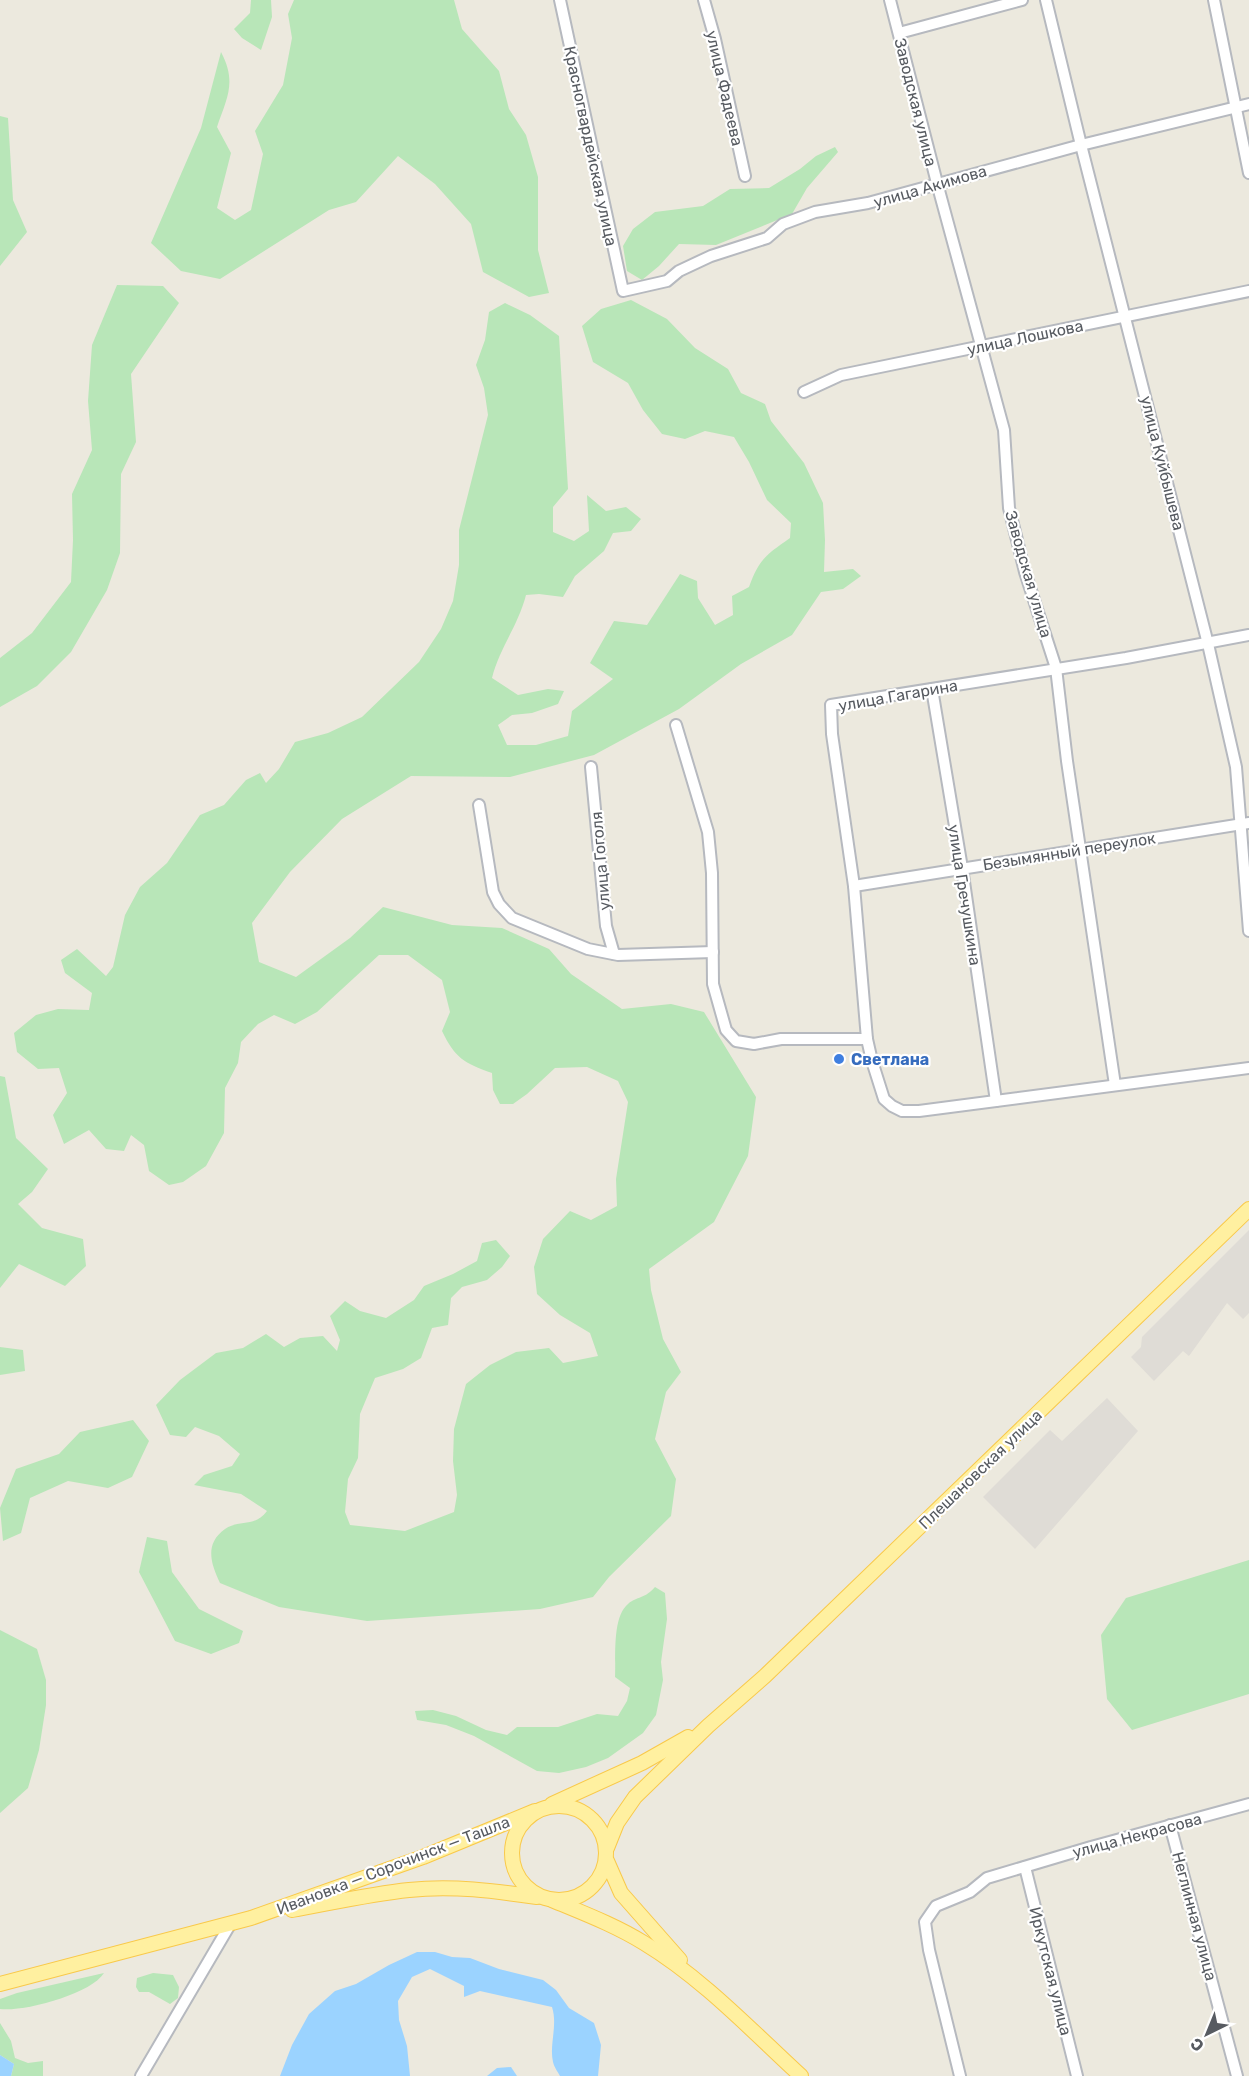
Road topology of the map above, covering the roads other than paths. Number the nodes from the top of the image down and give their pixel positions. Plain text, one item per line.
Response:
1 (560, 0) edge
2 (704, 0) edge
3 (890, 0) edge
4 (1022, 0) edge
5 (1046, 0) edge
6 (1214, 0) edge
7 (899, 33) junction
8 (1249, 104) edge
9 (1235, 107) junction
10 (1081, 145) junction
11 (1249, 173) edge
12 (745, 176) dead end
13 (937, 183) junction
14 (623, 291) joint
15 (1249, 291) edge
16 (1125, 316) junction
17 (980, 346) junction
18 (804, 392) dead end
19 (1249, 636) edge
20 (1208, 644) junction
21 (1056, 668) junction
22 (932, 689) junction
23 (676, 725) dead end
24 (591, 766) dead end
25 (478, 805) dead end
26 (1245, 823) edge
27 (1080, 848) junction
28 (962, 868) junction
29 (854, 886) junction
30 (1249, 931) edge
31 (713, 952) junction
32 (614, 954) junction
33 (867, 1039) junction
34 (1249, 1068) edge
35 (1115, 1085) junction
36 (996, 1101) junction
37 (1249, 1209) edge
38 (708, 1726) junction
39 (1249, 1804) edge
40 (540, 1809) junction
41 (1170, 1826) junction
42 (607, 1855) junction
43 (1025, 1867) junction
44 (546, 1899) junction
45 (251, 1918) junction
46 (231, 1923) junction
47 (0, 1984) edge
48 (703, 1986) junction
49 (141, 2076) edge
50 (801, 2076) edge
51 (960, 2076) edge
52 (1077, 2076) edge
53 (1237, 2076) edge

1 - 14 street, Красногвардейская улица
2 - 12 street, улица Фадеева
3 - 7 street, Заводская улица
4 - 7 street
5 - 10 street, улица Куйбышева
6 - 9 street
7 - 13 street, Заводская улица
8 - 9 street, улица Акимова
9 - 10 street, улица Акимова
9 - 11 street
10 - 13 street, улица Акимова
10 - 16 street, улица Куйбышева
13 - 14 street, улица Акимова
13 - 17 street, Заводская улица
15 - 16 street, улица Лошкова
16 - 17 street, улица Лошкова
16 - 20 street, улица Куйбышева
17 - 18 street, улица Лошкова
17 - 21 street, Заводская улица
19 - 20 street, улица Гагарина
20 - 21 street, улица Гагарина
20 - 26 street, улица Куйбышева
21 - 22 street, улица Гагарина
21 - 27 street, Заводская улица
22 - 28 street, улица Гречушкина
22 - 29 street, улица Гагарина
23 - 31 street
24 - 32 street, улица Гоголя
25 - 32 street
26 - 27 street, Безымянный переулок
26 - 30 street, улица Куйбышева
27 - 28 street, Безымянный переулок
27 - 35 street, Заводская улица
28 - 29 street, Безымянный переулок
28 - 36 street, улица Гречушкина
29 - 33 street, улица Гагарина
31 - 32 street
31 - 33 street
33 - 36 street, улица Гагарина
34 - 35 street
35 - 36 street
37 - 38 main road, Плешановская улица
38 - 40 main road
38 - 42 main road
39 - 41 street, улица Некрасова
40 - 42 main road, Ивановка — Сорочинск — Ташла
40 - 44 main road, Ивановка — Сорочинск — Ташла
40 - 45 main road, Ивановка — Сорочинск — Ташла
41 - 43 street, улица Некрасова
41 - 53 street, Неглинная улица
42 - 44 main road, Ивановка — Сорочинск — Ташла
42 - 48 main road
43 - 51 street, улица Некрасова
43 - 52 street, Иркутская улица
44 - 45 main road, Ивановка — Сорочинск — Ташла
44 - 48 main road
45 - 46 main road, Ивановка — Сорочинск — Ташла
46 - 47 main road, Ивановка — Сорочинск — Ташла
46 - 49 street
48 - 50 main road

